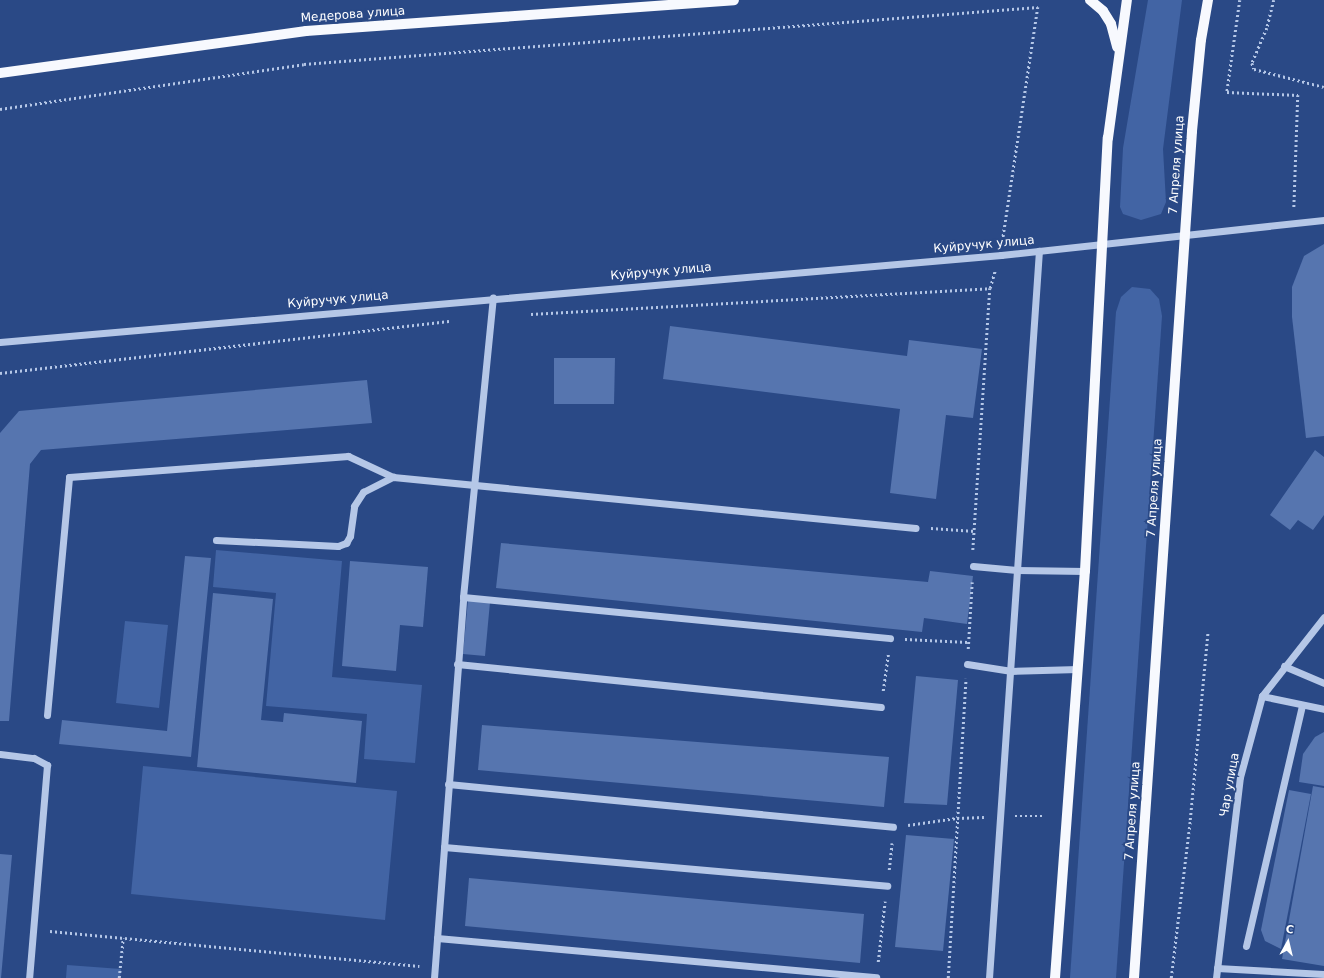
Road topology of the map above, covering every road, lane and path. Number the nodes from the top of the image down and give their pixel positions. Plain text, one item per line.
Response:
1 (734, 0) edge
2 (1090, 0) edge
3 (1127, 0) edge
4 (1208, 0) edge
5 (1240, 0) edge
6 (1274, 0) edge
7 (1118, 55) junction
8 (0, 73) edge
9 (1324, 87) edge
10 (0, 108) edge
11 (1293, 190) dead end
12 (1324, 220) edge
13 (1185, 235) junction
14 (1104, 244) junction
15 (1039, 250) junction
16 (1001, 255) junction
17 (493, 297) junction
18 (522, 314) dead end
19 (451, 321) dead end
20 (0, 342) edge
21 (0, 373) edge
22 (393, 477) junction
23 (472, 486) junction
24 (916, 528) joint
25 (975, 531) junction
26 (216, 540) dead end
27 (972, 566) junction
28 (1017, 570) junction
29 (1085, 571) junction
30 (463, 597) junction
31 (1324, 617) edge
32 (1208, 631) dead end
33 (890, 638) junction
34 (968, 642) junction
35 (457, 664) junction
36 (967, 664) junction
37 (1284, 666) junction
38 (1078, 669) junction
39 (1010, 671) junction
40 (1324, 683) edge
41 (1262, 696) junction
42 (1302, 705) junction
43 (881, 707) joint
44 (1324, 710) edge
45 (47, 715) dead end
46 (0, 754) edge
47 (448, 784) junction
48 (957, 818) junction
49 (893, 828) junction
50 (444, 847) junction
51 (887, 886) junction
52 (33, 929) junction
53 (123, 938) junction
54 (437, 938) junction
55 (1246, 946) dead end
56 (435, 967) junction
57 (1216, 968) junction
58 (1324, 974) edge
59 (876, 977) joint
60 (29, 978) edge
61 (118, 978) edge
62 (434, 978) edge
63 (948, 978) edge
64 (989, 978) edge
65 (1055, 978) edge
66 (1134, 978) edge
67 (1171, 978) edge
68 (1216, 978) edge

1 - 8 main road, Медерова улица
2 - 7 main road
3 - 7 main road
4 - 13 main road, 7 Апреля улица
5 - 11 path
6 - 9 path
7 - 14 main road
10 - 16 path
12 - 13 street, Куйручук улица
13 - 14 street, Куйручук улица
13 - 66 main road, 7 Апреля улица
14 - 15 street, Куйручук улица
14 - 29 main road
15 - 16 street, Куйручук улица
15 - 28 street
16 - 17 street, Куйручук улица
17 - 20 street, Куйручук улица
17 - 23 street
18 - 25 path
19 - 21 path
22 - 23 street
22 - 26 street
22 - 45 street
23 - 24 street
23 - 30 street
24 - 25 path
25 - 27 path
27 - 28 street
27 - 34 path
28 - 29 street
28 - 39 street
29 - 38 main road
30 - 33 street
30 - 35 street
31 - 37 street, Чар улица
32 - 67 path
33 - 34 path
33 - 43 path
34 - 36 path
35 - 43 street
35 - 47 street
36 - 39 street
36 - 48 path
37 - 40 street
37 - 41 street, Чар улица
38 - 39 street
38 - 65 main road
39 - 64 street
41 - 42 street
41 - 57 street, Чар улица
42 - 44 street
42 - 55 street
46 - 52 street
47 - 49 street
47 - 50 street
48 - 49 path
48 - 63 path
49 - 51 path
50 - 51 street
50 - 54 street
51 - 59 path
52 - 53 path
52 - 60 street
53 - 56 path
53 - 61 path
54 - 56 street
54 - 59 street
56 - 62 street
57 - 58 street
57 - 68 street, Чар улица

